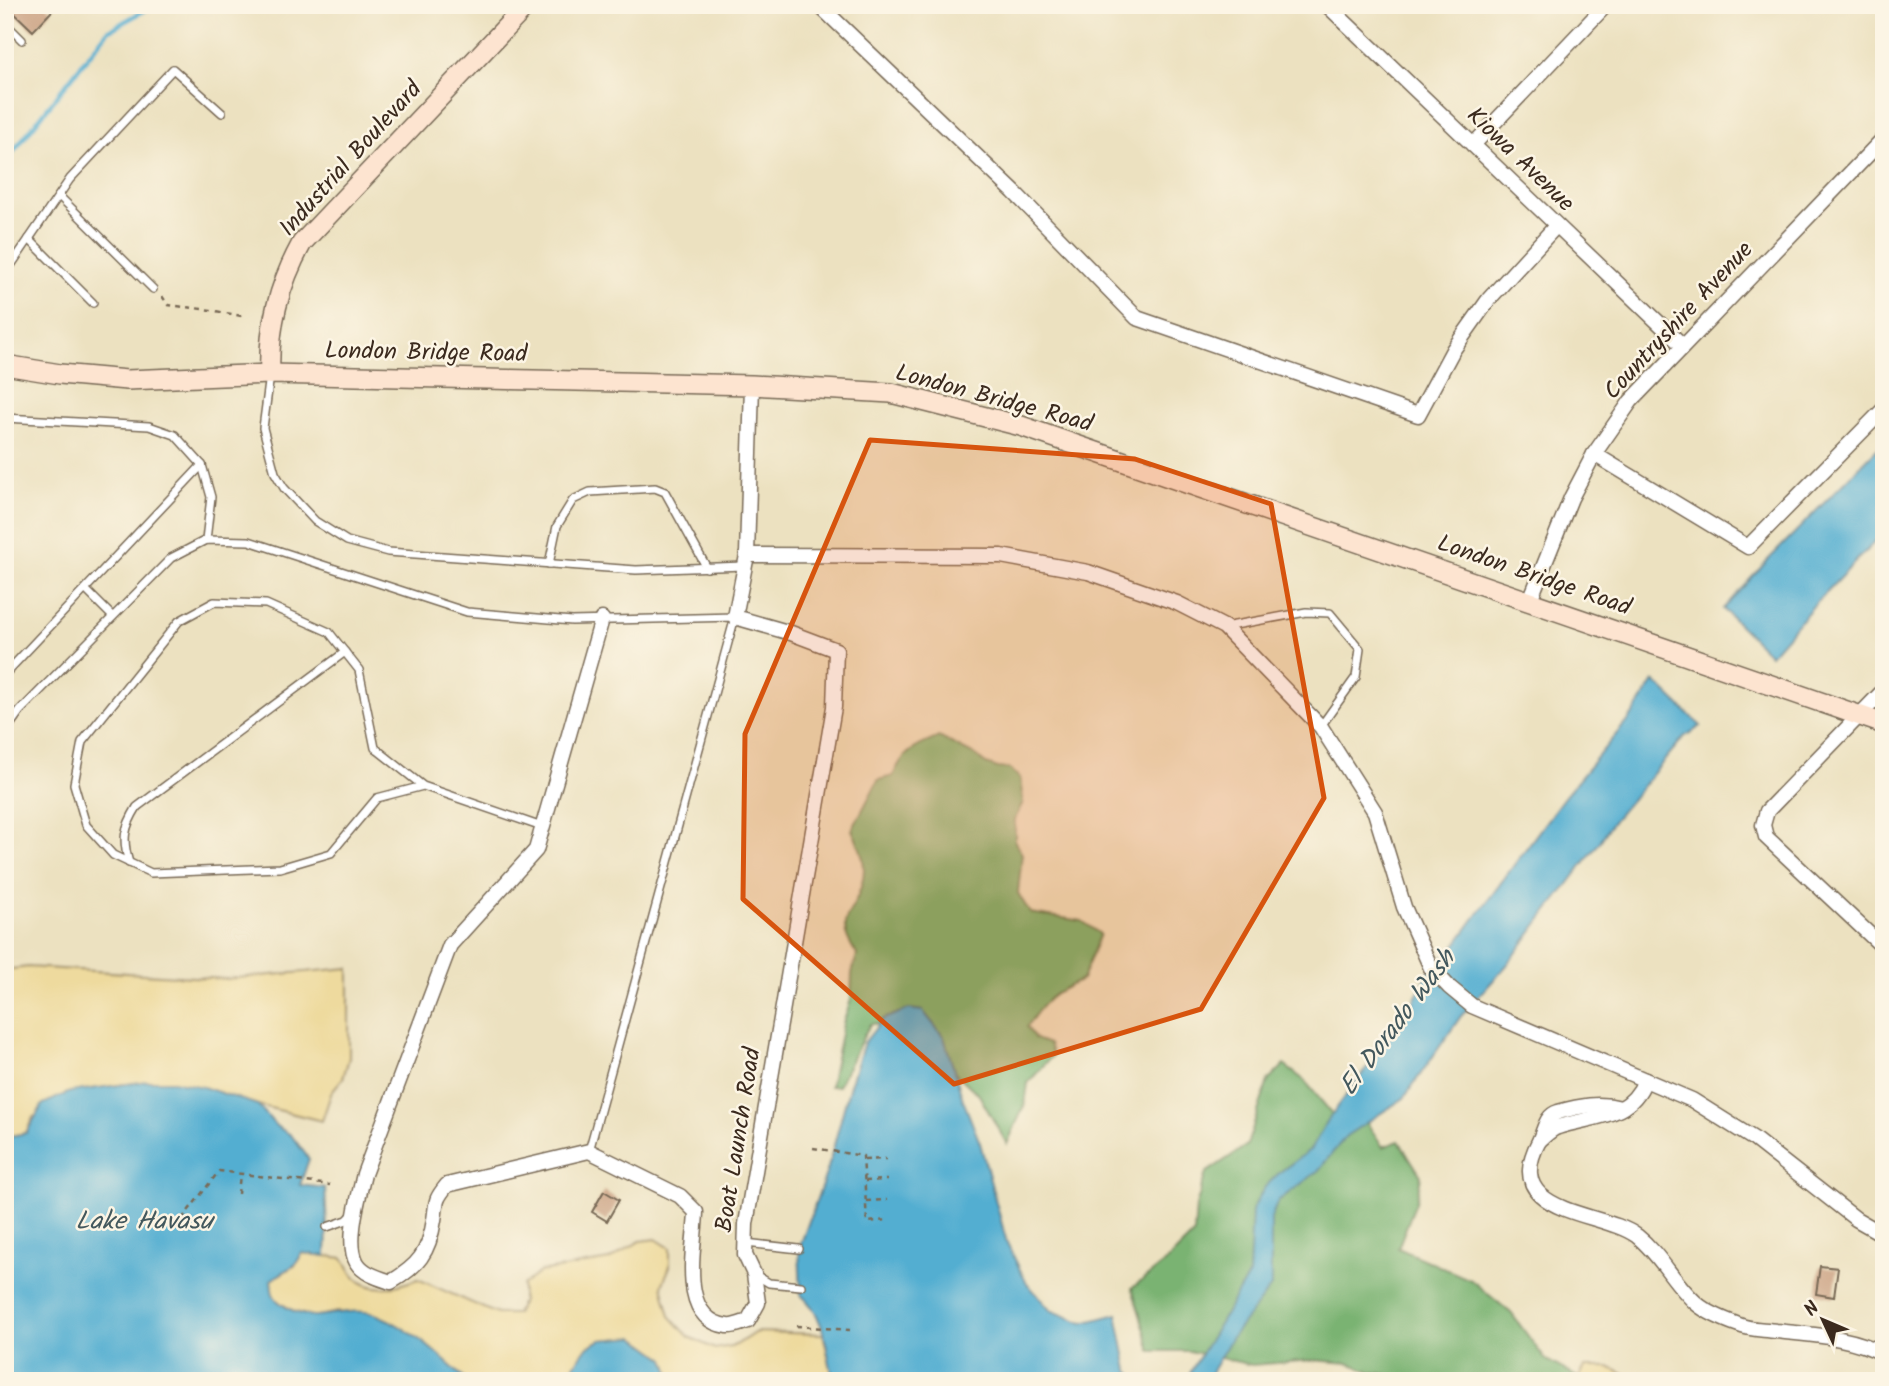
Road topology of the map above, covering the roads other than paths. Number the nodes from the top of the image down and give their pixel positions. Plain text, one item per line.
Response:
1 (527, 5) edge
2 (819, 5) edge
3 (1327, 5) edge
4 (1606, 5) edge
5 (5, 23) edge
6 (22, 40) dead end
7 (222, 113) dead end
8 (1884, 138) edge
9 (1473, 145) junction
10 (59, 196) junction
11 (1556, 226) junction
12 (29, 239) junction
13 (5, 274) edge
14 (153, 289) dead end
15 (93, 303) dead end
16 (1683, 346) junction
17 (5, 365) edge
18 (270, 374) junction
19 (752, 385) junction
20 (1884, 409) edge
21 (5, 418) edge
22 (1594, 454) junction
23 (202, 466) junction
24 (206, 540) junction
25 (746, 561) junction
26 (550, 564) junction
27 (707, 568) junction
28 (86, 590) junction
29 (1530, 600) junction
30 (112, 616) junction
31 (735, 618) junction
32 (602, 619) junction
33 (1224, 627) junction
34 (345, 652) junction
35 (5, 674) edge
36 (1884, 690) edge
37 (1859, 715) junction
38 (1884, 724) edge
39 (1321, 727) junction
40 (5, 732) edge
41 (423, 786) junction
42 (542, 827) junction
43 (129, 863) junction
44 (1882, 942) edge
45 (1645, 1080) junction
46 (589, 1151) junction
47 (356, 1211) junction
48 (327, 1227) dead end
49 (1884, 1235) edge
50 (746, 1243) junction
51 (799, 1249) dead end
52 (754, 1274) junction
53 (801, 1286) dead end
54 (1884, 1354) edge

1 - 18 street, Industrial Boulevard
2 - 11 street
3 - 9 street, Kiowa Avenue
4 - 9 street
5 - 6 lane
7 - 10 lane
8 - 16 street, Countryshire Avenue
9 - 11 street, Kiowa Avenue
10 - 12 lane
10 - 14 lane
11 - 16 street, Kiowa Avenue
12 - 13 lane
12 - 15 lane
16 - 22 street, Countryshire Avenue
17 - 18 street, London Bridge Road
18 - 19 street, London Bridge Road
18 - 26 lane
19 - 25 street
19 - 29 street, London Bridge Road
20 - 22 street
21 - 23 lane
22 - 29 street, Countryshire Avenue
23 - 24 lane
23 - 28 lane
24 - 30 lane
24 - 32 lane
25 - 27 lane
25 - 31 street
25 - 33 street
26 - 27 lane
26 - 27 lane
28 - 30 lane
28 - 35 lane
29 - 37 street, London Bridge Road
30 - 40 lane
31 - 32 lane
31 - 46 lane
31 - 50 street, Boat Launch Road
32 - 42 street
33 - 39 street
33 - 39 lane
34 - 41 lane
34 - 43 lane
34 - 43 lane
36 - 37 street
37 - 38 street, London Bridge Road
37 - 44 street
39 - 45 street
41 - 42 lane
41 - 43 lane
42 - 47 street
45 - 49 street
45 - 54 street
46 - 47 street
46 - 52 street, Boat Launch Road
47 - 48 lane
50 - 51 lane
50 - 52 street, Boat Launch Road
52 - 53 lane

